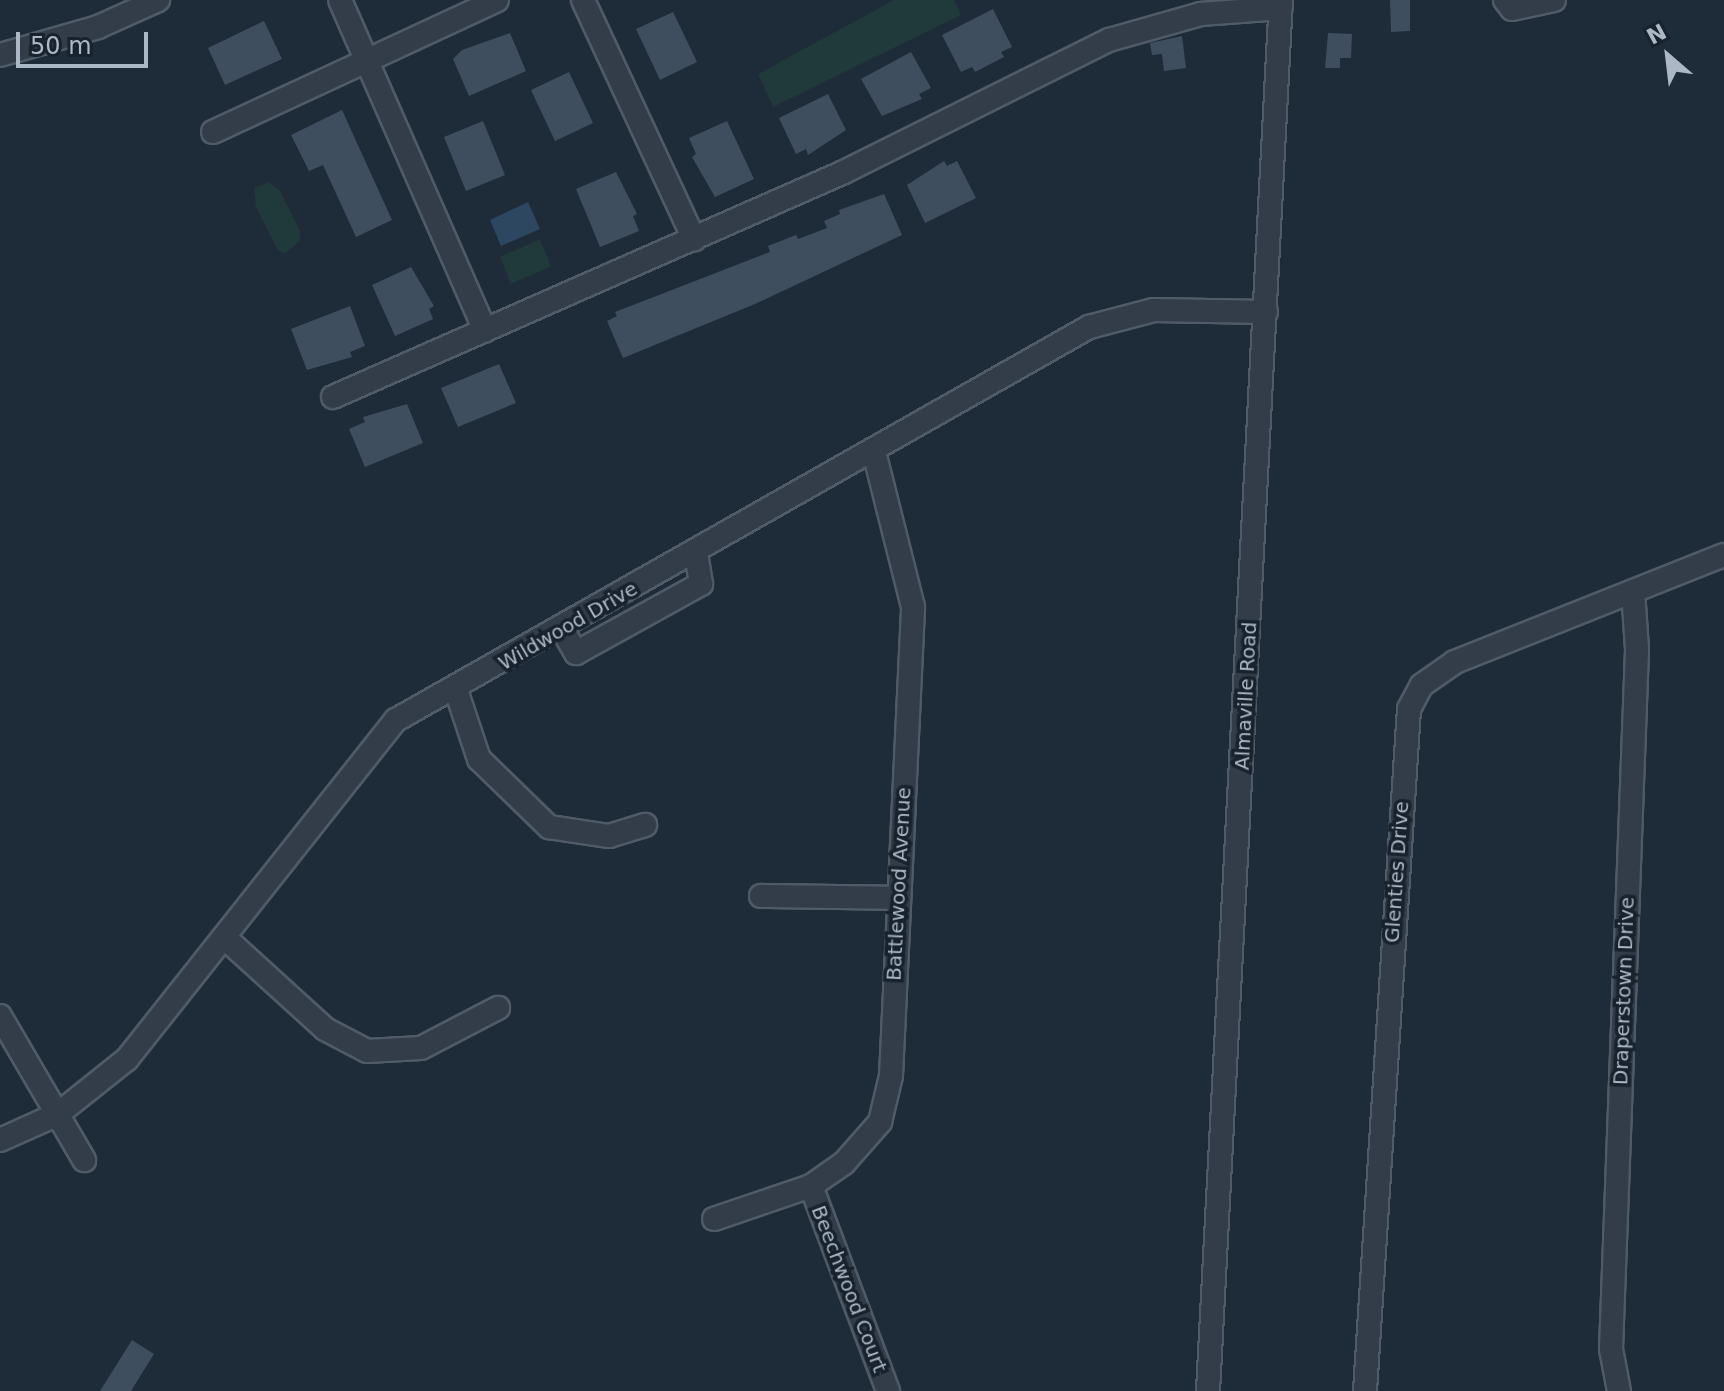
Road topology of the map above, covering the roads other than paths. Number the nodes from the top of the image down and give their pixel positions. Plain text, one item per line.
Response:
1 (158, 0) edge
2 (340, 0) edge
3 (497, 0) edge
4 (583, 0) edge
5 (1505, 0) edge
6 (1554, 0) edge
7 (1281, 4) edge
8 (0, 55) edge
9 (366, 60) junction
10 (213, 132) dead end
11 (694, 239) junction
12 (1266, 312) junction
13 (485, 331) junction
14 (333, 397) dead end
15 (874, 452) junction
16 (1724, 555) edge
17 (1633, 591) junction
18 (456, 690) junction
19 (645, 825) dead end
20 (761, 896) dead end
21 (897, 898) junction
22 (224, 937) junction
23 (498, 1008) dead end
24 (0, 1016) edge
25 (58, 1114) junction
26 (0, 1140) edge
27 (84, 1160) dead end
28 (811, 1186) junction
29 (714, 1219) dead end
30 (888, 1391) edge
31 (1208, 1391) edge
32 (1365, 1391) edge
33 (1619, 1391) edge

1 - 8 street
2 - 9 street
3 - 9 street
4 - 11 street
5 - 6 street
7 - 11 street
7 - 12 street, Almaville Road
9 - 10 street
9 - 13 street
11 - 13 street
12 - 15 street, Wildwood Drive
12 - 31 street, Almaville Road
13 - 14 street
15 - 18 street, Wildwood Drive
15 - 21 street, Battlewood Avenue
16 - 17 street, Glenties Drive
17 - 32 street, Glenties Drive
17 - 33 street, Draperstown Drive
18 - 19 street
18 - 22 street, Wildwood Drive
20 - 21 street
21 - 28 street, Battlewood Avenue
22 - 23 street
22 - 25 street, Wildwood Drive
24 - 25 street
25 - 26 street, Wildwood Drive
25 - 27 street
28 - 29 street, Battlewood Avenue
28 - 30 street, Beechwood Court

